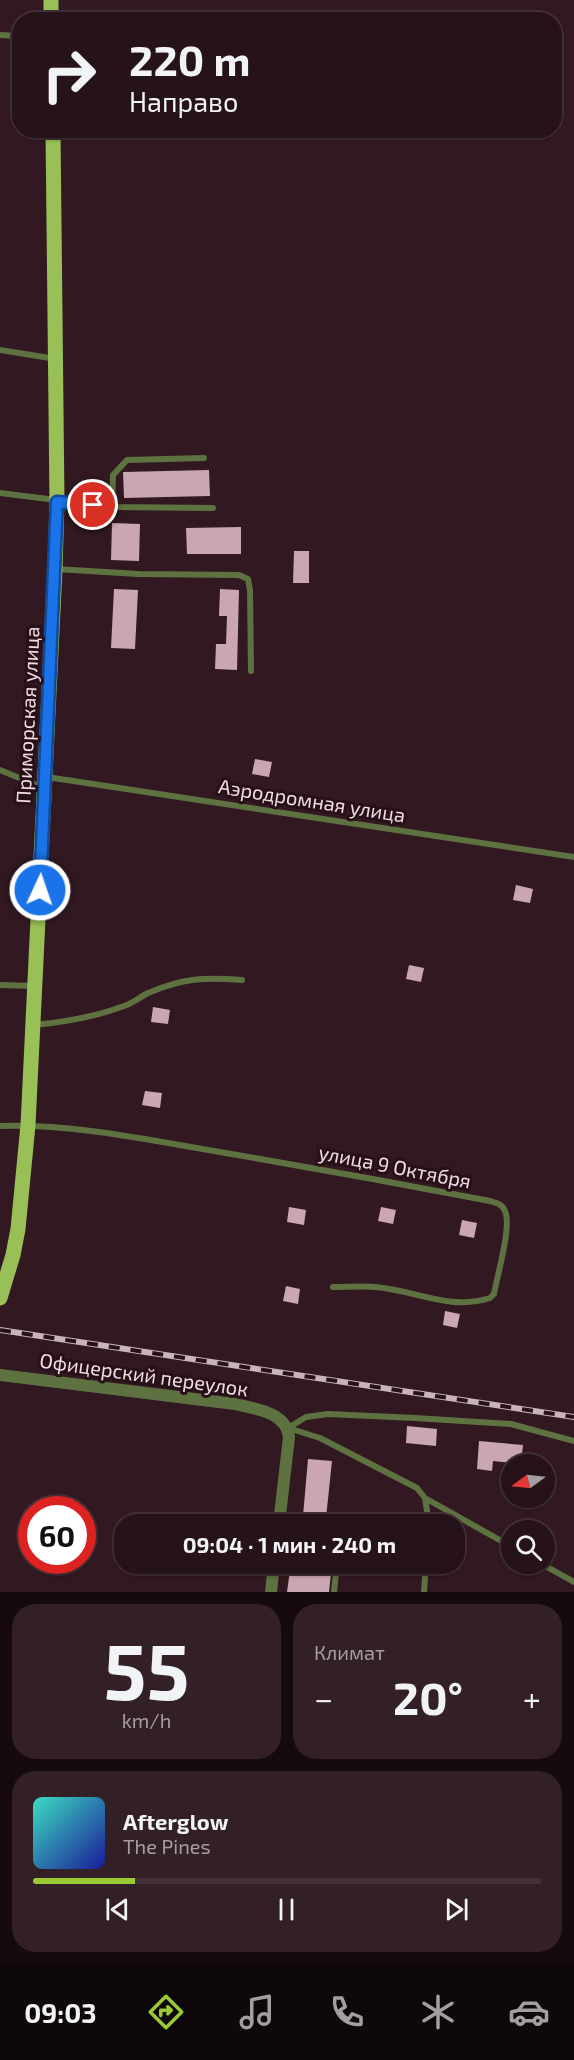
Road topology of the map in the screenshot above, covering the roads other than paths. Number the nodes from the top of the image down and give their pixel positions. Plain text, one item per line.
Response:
1 (53, 138) edge
2 (0, 350) edge
3 (56, 359) junction
4 (204, 458) dead end
5 (0, 493) edge
6 (57, 502) junction
7 (112, 507) junction
8 (213, 508) dead end
9 (55, 569) junction
10 (251, 671) dead end
11 (0, 770) edge
12 (45, 782) junction
13 (574, 857) edge
14 (242, 980) dead end
15 (0, 985) edge
16 (35, 986) junction
17 (34, 1025) junction
18 (28, 1125) junction
19 (0, 1126) edge
20 (333, 1287) dead end
21 (0, 1298) edge
22 (0, 1375) edge
23 (288, 1428) junction
24 (574, 1441) edge
25 (425, 1498) junction
26 (280, 1514) edge
27 (427, 1514) edge
28 (501, 1541) edge
29 (555, 1571) edge
30 (273, 1574) edge
31 (336, 1574) edge
32 (425, 1574) edge
33 (574, 1582) edge
34 (271, 1592) edge
35 (334, 1592) edge
36 (424, 1592) edge

1 - 3 main road, Приморская улица
2 - 3 lane
3 - 6 main road, Приморская улица
4 - 7 lane
5 - 6 lane
6 - 7 lane
6 - 9 main road, Приморская улица
7 - 8 lane
9 - 10 lane
9 - 12 main road, Приморская улица
11 - 12 lane, Аэродромная улица
12 - 13 lane, Аэродромная улица
12 - 16 main road, Приморская улица
14 - 17 lane
15 - 16 lane
16 - 17 main road, Приморская улица
17 - 18 main road, Приморская улица
18 - 19 lane
18 - 20 lane, улица 9 Октября
18 - 21 main road, Приморская улица
22 - 23 street, Офицерский переулок
23 - 24 lane
23 - 25 lane
23 - 26 street
25 - 27 lane
25 - 28 lane
29 - 33 lane
30 - 34 street
31 - 35 lane
32 - 36 lane

